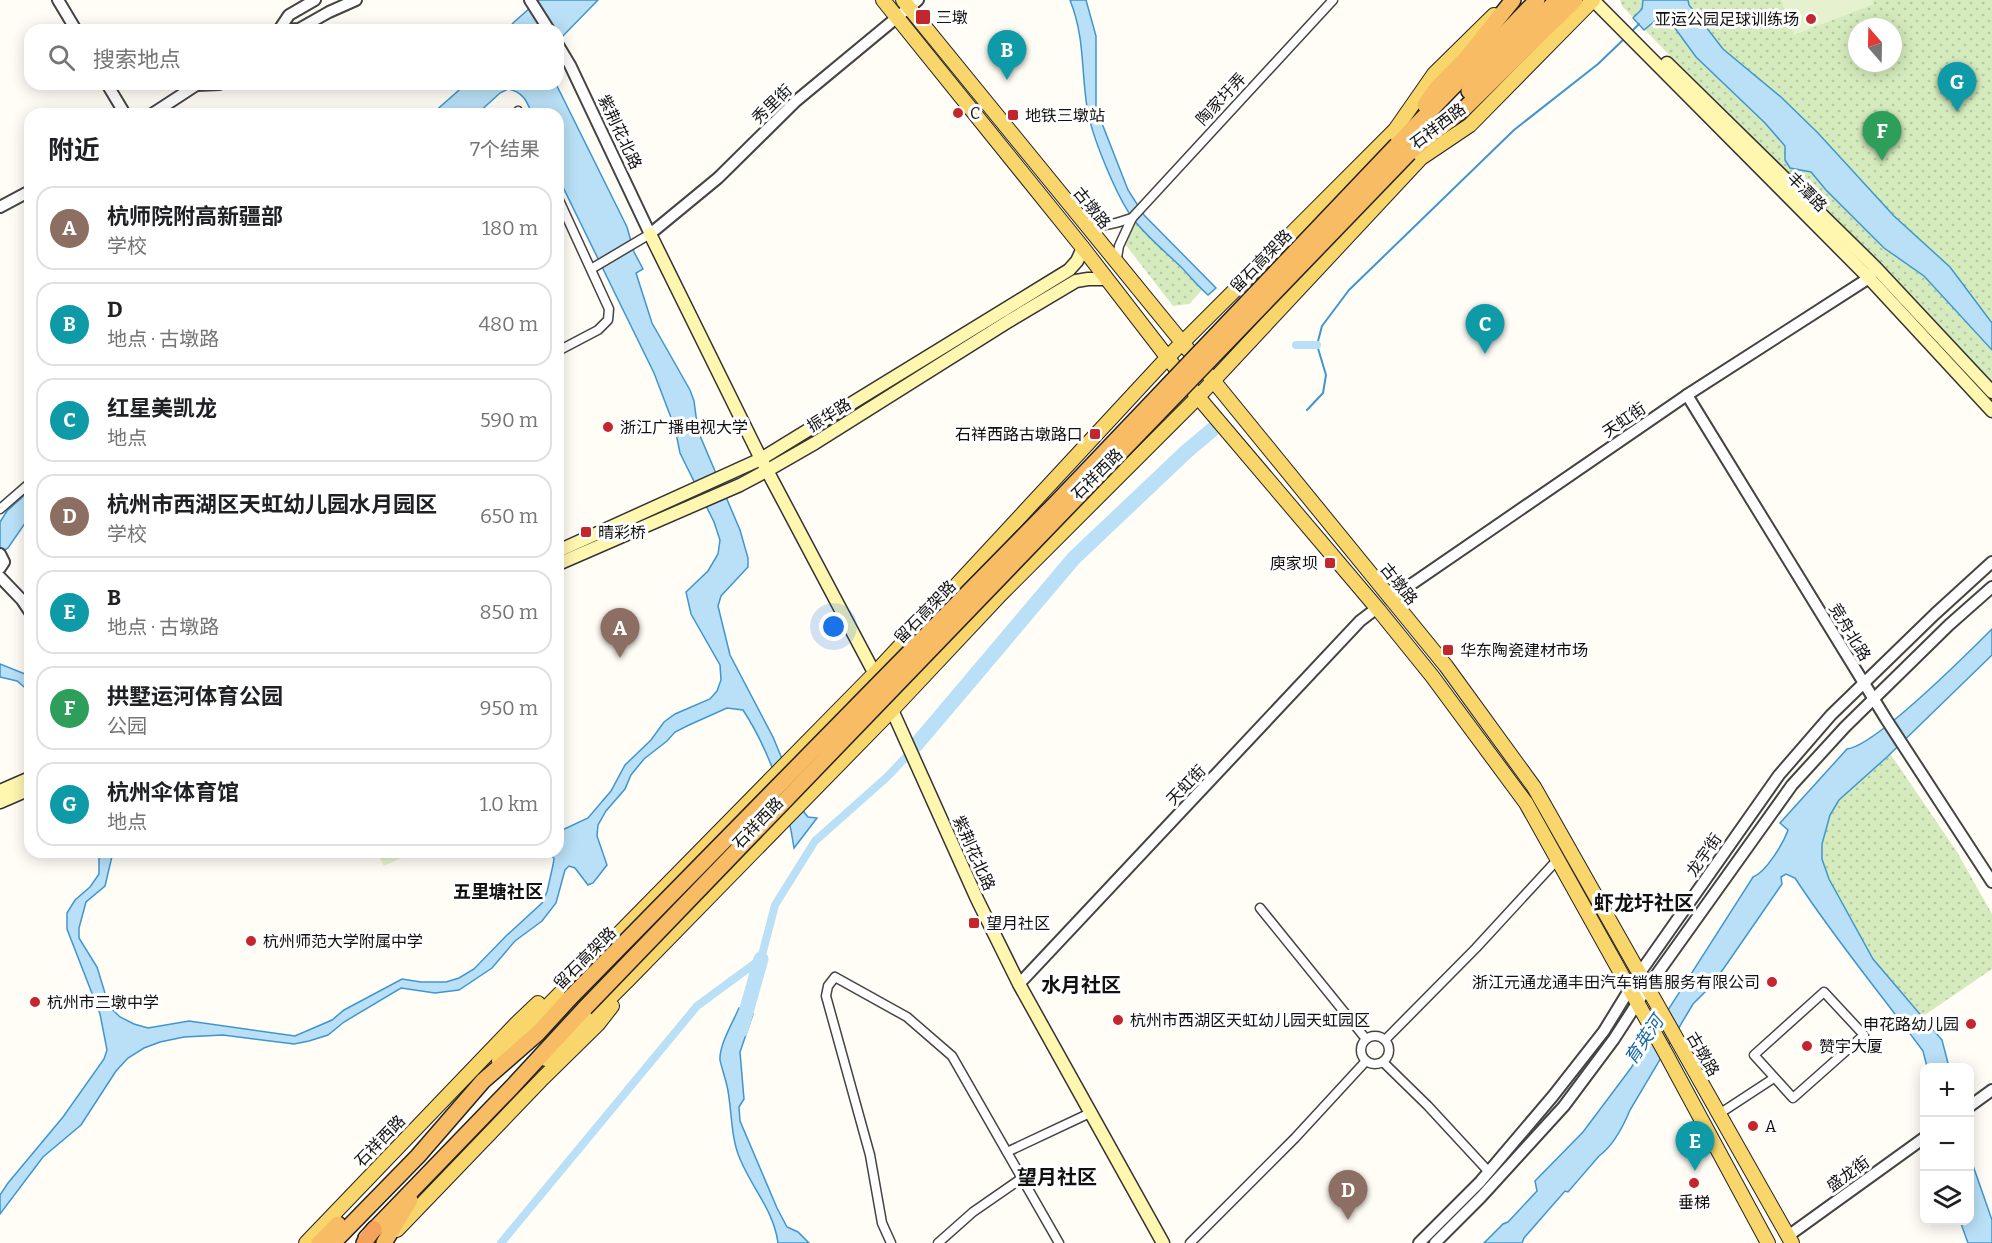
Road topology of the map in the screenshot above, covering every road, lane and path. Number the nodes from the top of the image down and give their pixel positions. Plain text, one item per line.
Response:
1 (58, 0) edge
2 (315, 0) edge
3 (356, 0) edge
4 (883, 0) edge
5 (1333, 0) edge
6 (1511, 0) edge
7 (1538, 0) edge
8 (1557, 0) edge
9 (1575, 0) edge
10 (1593, 0) edge
11 (1605, 0) edge
12 (531, 2) edge
13 (910, 3) edge
14 (897, 18) junction
15 (72, 24) edge
16 (284, 24) edge
17 (308, 24) edge
18 (545, 24) edge
19 (1632, 32) junction
20 (564, 55) edge
21 (110, 90) edge
22 (189, 90) edge
23 (121, 108) edge
24 (161, 108) edge
25 (1409, 152) junction
26 (24, 194) edge
27 (0, 207) edge
28 (564, 211) edge
29 (1080, 218) junction
30 (1132, 218) junction
31 (650, 234) junction
32 (1083, 248) junction
33 (1116, 263) junction
34 (591, 269) junction
35 (1873, 273) junction
36 (1107, 279) junction
37 (1182, 345) junction
38 (564, 348) edge
39 (1167, 358) junction
40 (1212, 380) junction
41 (1992, 392) edge
42 (1687, 395) junction
43 (1198, 397) junction
44 (1992, 411) edge
45 (765, 465) junction
46 (24, 488) edge
47 (692, 498) junction
48 (0, 509) edge
49 (564, 549) edge
50 (564, 561) edge
51 (1992, 562) edge
52 (0, 578) edge
53 (1992, 587) edge
54 (1390, 599) junction
55 (24, 603) edge
56 (1377, 608) junction
57 (874, 674) junction
58 (1863, 683) junction
59 (1874, 699) junction
60 (893, 709) junction
61 (24, 781) edge
62 (0, 791) edge
63 (24, 792) edge
64 (0, 802) edge
65 (1558, 860) junction
66 (1992, 882) edge
67 (1260, 909) dead end
68 (635, 915) junction
69 (1639, 974) junction
70 (629, 979) junction
71 (1019, 984) junction
72 (1647, 988) junction
73 (1630, 990) junction
74 (1637, 1004) junction
75 (1366, 1039) junction
76 (1385, 1040) junction
77 (1366, 1061) junction
78 (1383, 1062) junction
79 (1774, 1077) junction
80 (483, 1082) junction
81 (512, 1087) junction
82 (1992, 1090) edge
83 (1974, 1103) edge
84 (1090, 1113) junction
85 (1719, 1114) junction
86 (1920, 1141) edge
87 (1007, 1152) junction
88 (418, 1156) junction
89 (428, 1171) junction
90 (1489, 1172) junction
91 (1022, 1178) junction
92 (1790, 1239) edge
93 (306, 1243) edge
94 (319, 1243) edge
95 (333, 1243) edge
96 (362, 1243) edge
97 (385, 1243) edge
98 (891, 1243) edge
99 (938, 1243) edge
100 (1059, 1243) edge
101 (1163, 1243) edge
102 (1190, 1243) edge
103 (1419, 1243) edge
104 (1435, 1243) edge
105 (1768, 1243) edge

1 - 15 street
2 - 16 street
3 - 17 street
4 - 14 main road, 古墩路
5 - 30 street, 陶家圩弄
6 - 25 highway
6 - 37 main road, 石祥西路
7 - 25 highway, 留石高架路
8 - 25 highway, 留石高架路
9 - 25 highway
10 - 19 main road, 丰潭路
10 - 25 main road, 石祥西路
11 - 19 main road, 丰潭路
12 - 18 street
13 - 14 street, 秀里街
13 - 29 main road, 古墩路
14 - 31 street, 秀里街
14 - 32 main road, 古墩路
19 - 35 main road, 丰潭路
20 - 31 street, 紫荆花北路
21 - 23 street
22 - 24 street
25 - 40 main road, 石祥西路
25 - 80 highway, 留石高架路, bridge
25 - 81 highway, 留石高架路, bridge
26 - 27 street
28 - 34 street
29 - 30 street
29 - 33 main road, 古墩路
30 - 33 street, 陶家圩弄
31 - 34 street
31 - 45 main road, 紫荆花北路
32 - 36 main road, 古墩路
32 - 45 main road, 振华路
33 - 37 main road, 古墩路
34 - 38 street
35 - 41 main road, 丰潭路
35 - 42 street, 天虹街
35 - 44 main road, 丰潭路
36 - 39 main road, 古墩路
36 - 45 main road, 振华路
37 - 39 main road, 石祥西路
37 - 40 main road, 古墩路
39 - 43 main road, 古墩路
39 - 57 main road, 石祥西路
40 - 43 main road, 石祥西路
40 - 54 main road, 古墩路
42 - 54 street, 天虹街
42 - 58 street, 竞舟北路
43 - 56 main road, 古墩路
43 - 60 main road, 石祥西路
45 - 47 main road, 振华路
45 - 47 main road, 振华路
45 - 57 main road, 紫荆花北路
46 - 48 street
47 - 49 main road, 振华路
47 - 50 main road, 振华路
51 - 58 street, 龙宇街
52 - 55 street
53 - 59 street, 龙宇街
54 - 69 main road, 古墩路
56 - 65 main road, 古墩路
56 - 71 street, 天虹街
57 - 60 main road, 紫荆花北路
57 - 68 main road, 石祥西路
58 - 59 street, 竞舟北路
58 - 69 street, 龙宇街
59 - 66 street, 竞舟北路
59 - 72 street, 龙宇街
60 - 70 main road, 石祥西路
60 - 71 main road, 紫荆花北路
61 - 62 main road
63 - 64 main road
65 - 73 main road, 古墩路
65 - 76 street
67 - 75 street
68 - 80 main road, 石祥西路
68 - 93 main road, 石祥西路
69 - 72 main road, 古墩路
69 - 73 street, 龙宇街
70 - 81 main road, 石祥西路
70 - 97 main road, 石祥西路
71 - 84 main road, 紫荆花北路
72 - 74 street, 龙宇街
72 - 85 main road, 古墩路
73 - 74 main road, 古墩路
73 - 90 street, 龙宇街
74 - 104 street, 龙宇街
74 - 105 main road, 古墩路
75 - 76 street
75 - 77 street
76 - 78 street
77 - 78 street
77 - 102 street
78 - 90 street
79 - 79 street
79 - 85 street
80 - 88 highway, 留石高架路
81 - 89 highway, 留石高架路
82 - 83 street
84 - 87 street
84 - 101 main road, 紫荆花北路
85 - 92 main road, 古墩路
86 - 92 street, 盛龙街
87 - 91 street
87 - 98 street
88 - 94 highway
88 - 95 highway, 留石高架路
89 - 96 highway, 留石高架路
89 - 97 highway
90 - 103 street, 龙宇街
91 - 99 street
91 - 100 street

